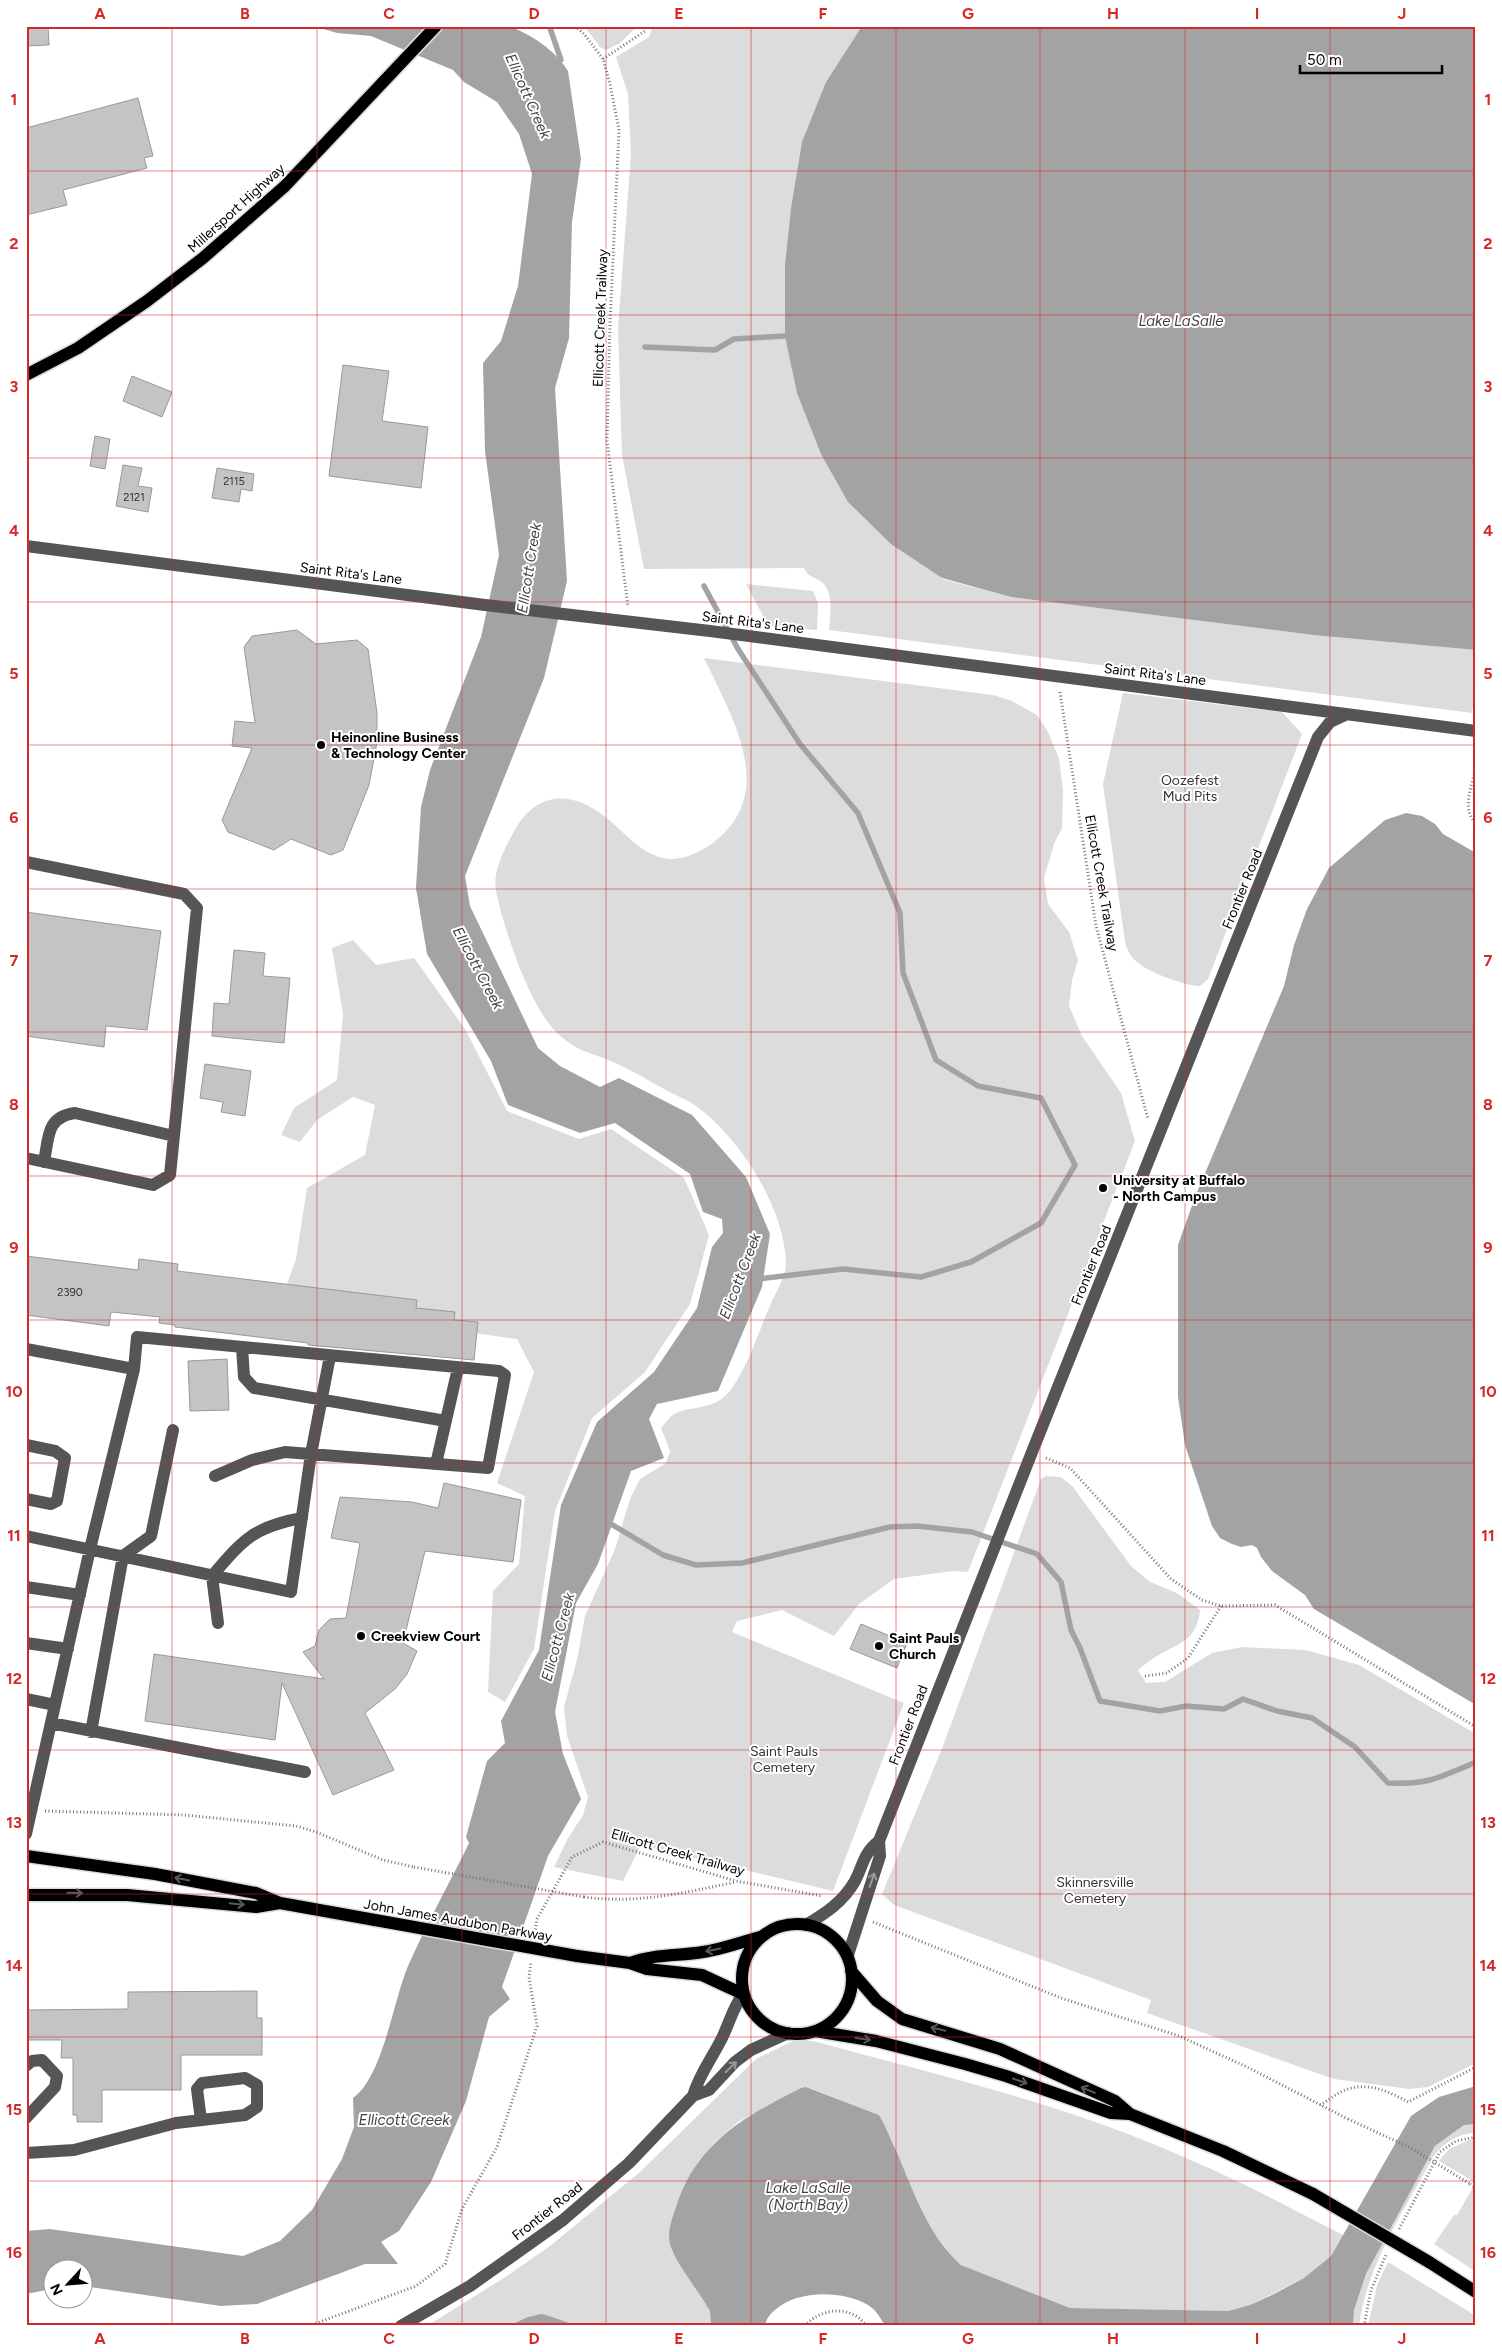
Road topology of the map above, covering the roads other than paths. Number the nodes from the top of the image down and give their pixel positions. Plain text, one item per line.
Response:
1 (436, 26) edge
2 (26, 375) edge
3 (26, 546) edge
4 (1348, 715) junction
5 (1476, 730) edge
6 (26, 862) edge
7 (174, 1136) junction
8 (26, 1158) edge
9 (44, 1162) junction
10 (242, 1347) junction
11 (26, 1349) edge
12 (330, 1356) junction
13 (458, 1368) junction
14 (134, 1369) junction
15 (322, 1400) junction
16 (446, 1420) junction
17 (173, 1430) dead end
18 (26, 1445) edge
19 (312, 1454) junction
20 (436, 1464) junction
21 (215, 1476) dead end
22 (26, 1499) edge
23 (302, 1518) junction
24 (26, 1536) edge
25 (90, 1549) junction
26 (123, 1556) junction
27 (212, 1576) junction
28 (26, 1587) edge
29 (80, 1595) junction
30 (218, 1623) dead end
31 (26, 1643) edge
32 (68, 1649) junction
33 (26, 1699) edge
34 (55, 1705) junction
35 (51, 1723) junction
36 (90, 1732) junction
37 (305, 1772) dead end
38 (26, 1834) edge
39 (879, 1841) junction
40 (26, 1856) edge
41 (26, 1895) edge
42 (280, 1904) junction
43 (806, 1925) junction
44 (760, 1937) junction
45 (848, 1955) junction
46 (630, 1963) junction
47 (851, 1971) junction
48 (743, 1994) junction
49 (815, 2031) junction
50 (788, 2033) junction
51 (26, 2066) edge
52 (693, 2096) junction
53 (1130, 2114) junction
54 (26, 2118) edge
55 (201, 2120) junction
56 (26, 2153) edge
57 (1476, 2292) edge
58 (401, 2326) edge

1 - 2 main road, Millersport Highway
3 - 4 street, Saint Rita's Lane
4 - 5 street, Saint Rita's Lane
4 - 39 street, Frontier Road
6 - 7 street
7 - 9 street
7 - 9 street
8 - 9 street
10 - 12 street
10 - 14 street
10 - 15 street
11 - 14 street
12 - 13 street
12 - 15 street
13 - 16 street
13 - 20 street
14 - 25 street
15 - 16 street
15 - 19 street
16 - 20 street
17 - 26 street
18 - 22 street
19 - 20 street
19 - 21 street
19 - 23 street
23 - 27 street
23 - 27 street
24 - 25 street
25 - 26 street
25 - 29 street
26 - 27 street
26 - 36 street
27 - 30 street
28 - 29 street
29 - 32 street
31 - 32 street
32 - 34 street
33 - 34 street
34 - 35 street
35 - 36 street
35 - 38 street
36 - 37 street
39 - 43 street, Frontier Road
45 -> 39 street, Frontier Road
42 -> 40 main road, John James Audubon Parkway
41 -> 42 main road, John James Audubon Parkway
42 - 46 main road, John James Audubon Parkway, bridge
43 - 44 main road
43 - 45 main road
44 -> 46 main road, John James Audubon Parkway
44 - 48 main road
45 - 47 main road
46 - 48 main road, John James Audubon Parkway
47 - 49 main road
53 -> 47 main road
48 - 50 main road
48 - 52 street, Frontier Road
49 - 50 main road
49 -> 53 main road
52 -> 50 street, Frontier Road
51 - 54 street
52 - 58 street, Frontier Road
53 - 57 main road, bridge
55 - 55 street
55 - 56 street

